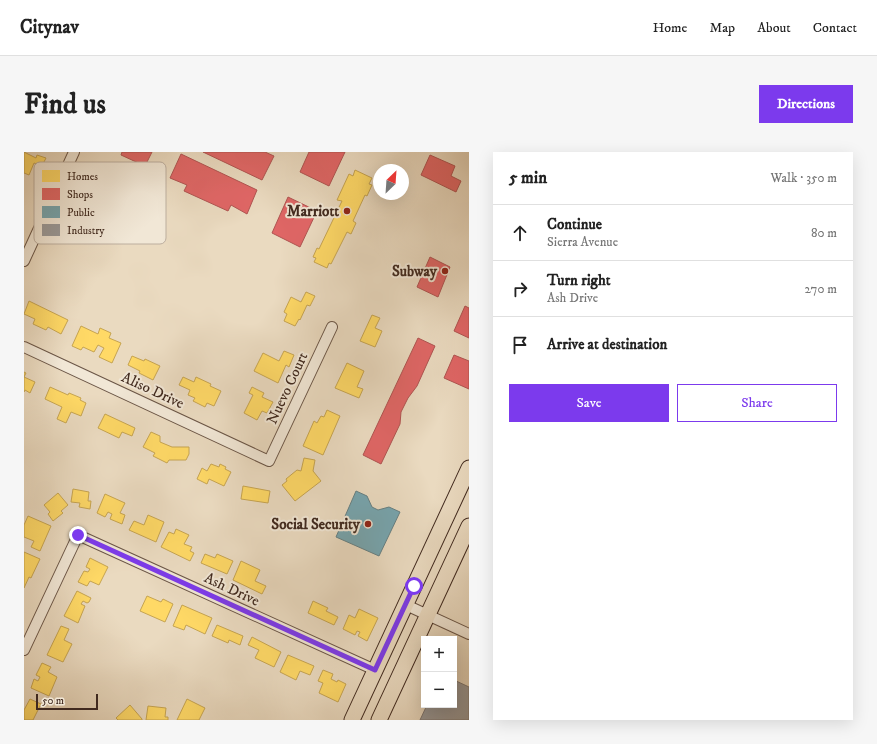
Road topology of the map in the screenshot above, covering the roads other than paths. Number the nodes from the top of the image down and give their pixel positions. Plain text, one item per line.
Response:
1 (74, 152) edge
2 (69, 162) edge
3 (34, 238) edge
4 (24, 260) edge
5 (332, 327) dead end
6 (24, 347) edge
7 (269, 461) joint
8 (469, 468) edge
9 (469, 526) edge
10 (406, 605) junction
11 (427, 615) junction
12 (469, 634) edge
13 (24, 650) edge
14 (375, 670) junction
15 (352, 720) edge
16 (379, 720) edge

1 - 2 street
3 - 4 street
5 - 7 street, Nuevo Court
6 - 7 street, Aliso Drive
8 - 10 main road
9 - 11 main road
10 - 11 street
10 - 14 main road
11 - 12 street
11 - 16 main road
13 - 14 street, Ash Drive
14 - 15 main road

